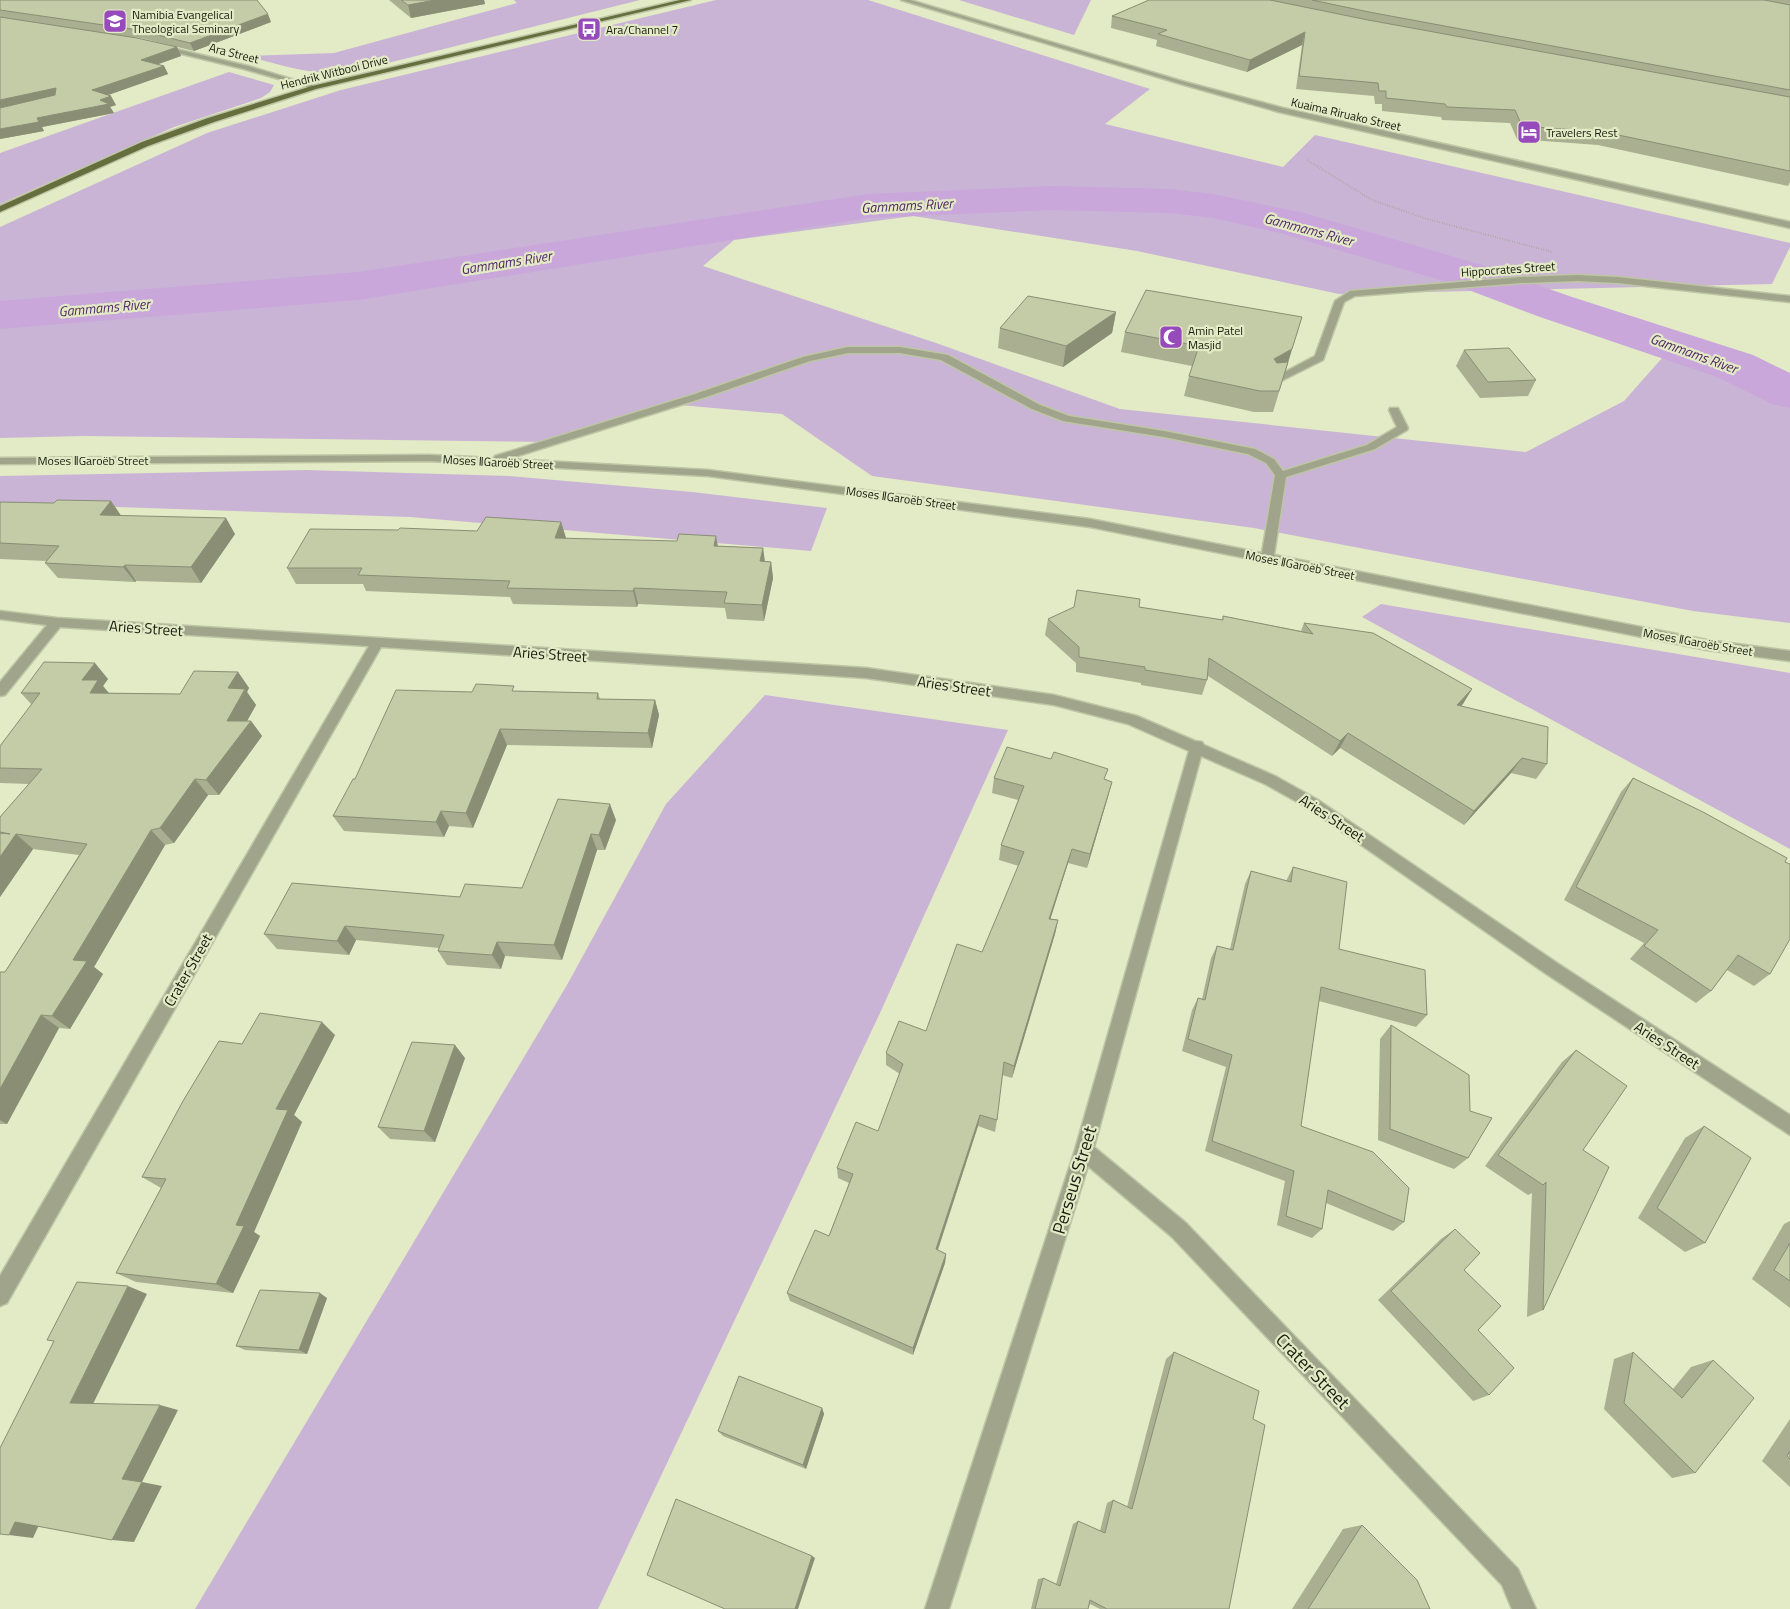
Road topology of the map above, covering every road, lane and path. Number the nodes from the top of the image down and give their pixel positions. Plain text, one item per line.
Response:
1 (688, 0) edge
2 (904, 0) edge
3 (150, 44) edge
4 (314, 87) junction
5 (1307, 160) dead end
6 (0, 210) edge
7 (1790, 225) edge
8 (1559, 254) dead end
9 (1790, 299) edge
10 (1275, 380) edge
11 (1394, 410) dead end
12 (0, 461) edge
13 (488, 462) junction
14 (1281, 475) junction
15 (1266, 558) junction
16 (0, 615) edge
17 (57, 622) junction
18 (377, 643) junction
19 (1790, 656) edge
20 (0, 691) edge
21 (1196, 746) junction
22 (1790, 1126) edge
23 (1084, 1150) junction
24 (0, 1296) edge
25 (937, 1609) edge
26 (1524, 1609) edge

1 - 4 main road, Hendrik Witbooi Drive
2 - 7 street, Kuaima Riruako Street
3 - 4 street, Ara Street
4 - 6 main road, Hendrik Witbooi Drive
5 - 8 path
9 - 10 street, Hippocrates Street
11 - 14 street
12 - 13 street, Moses ǁGaroëb Street
13 - 14 street
13 - 15 street, Moses ǁGaroëb Street
14 - 15 street
15 - 19 street, Moses ǁGaroëb Street
16 - 17 street, Aries Street
17 - 18 street, Aries Street
17 - 20 street
18 - 21 street, Aries Street
18 - 24 street, Crater Street
21 - 22 street, Aries Street
21 - 23 street, Perseus Street
23 - 25 street, Perseus Street
23 - 26 street, Crater Street

